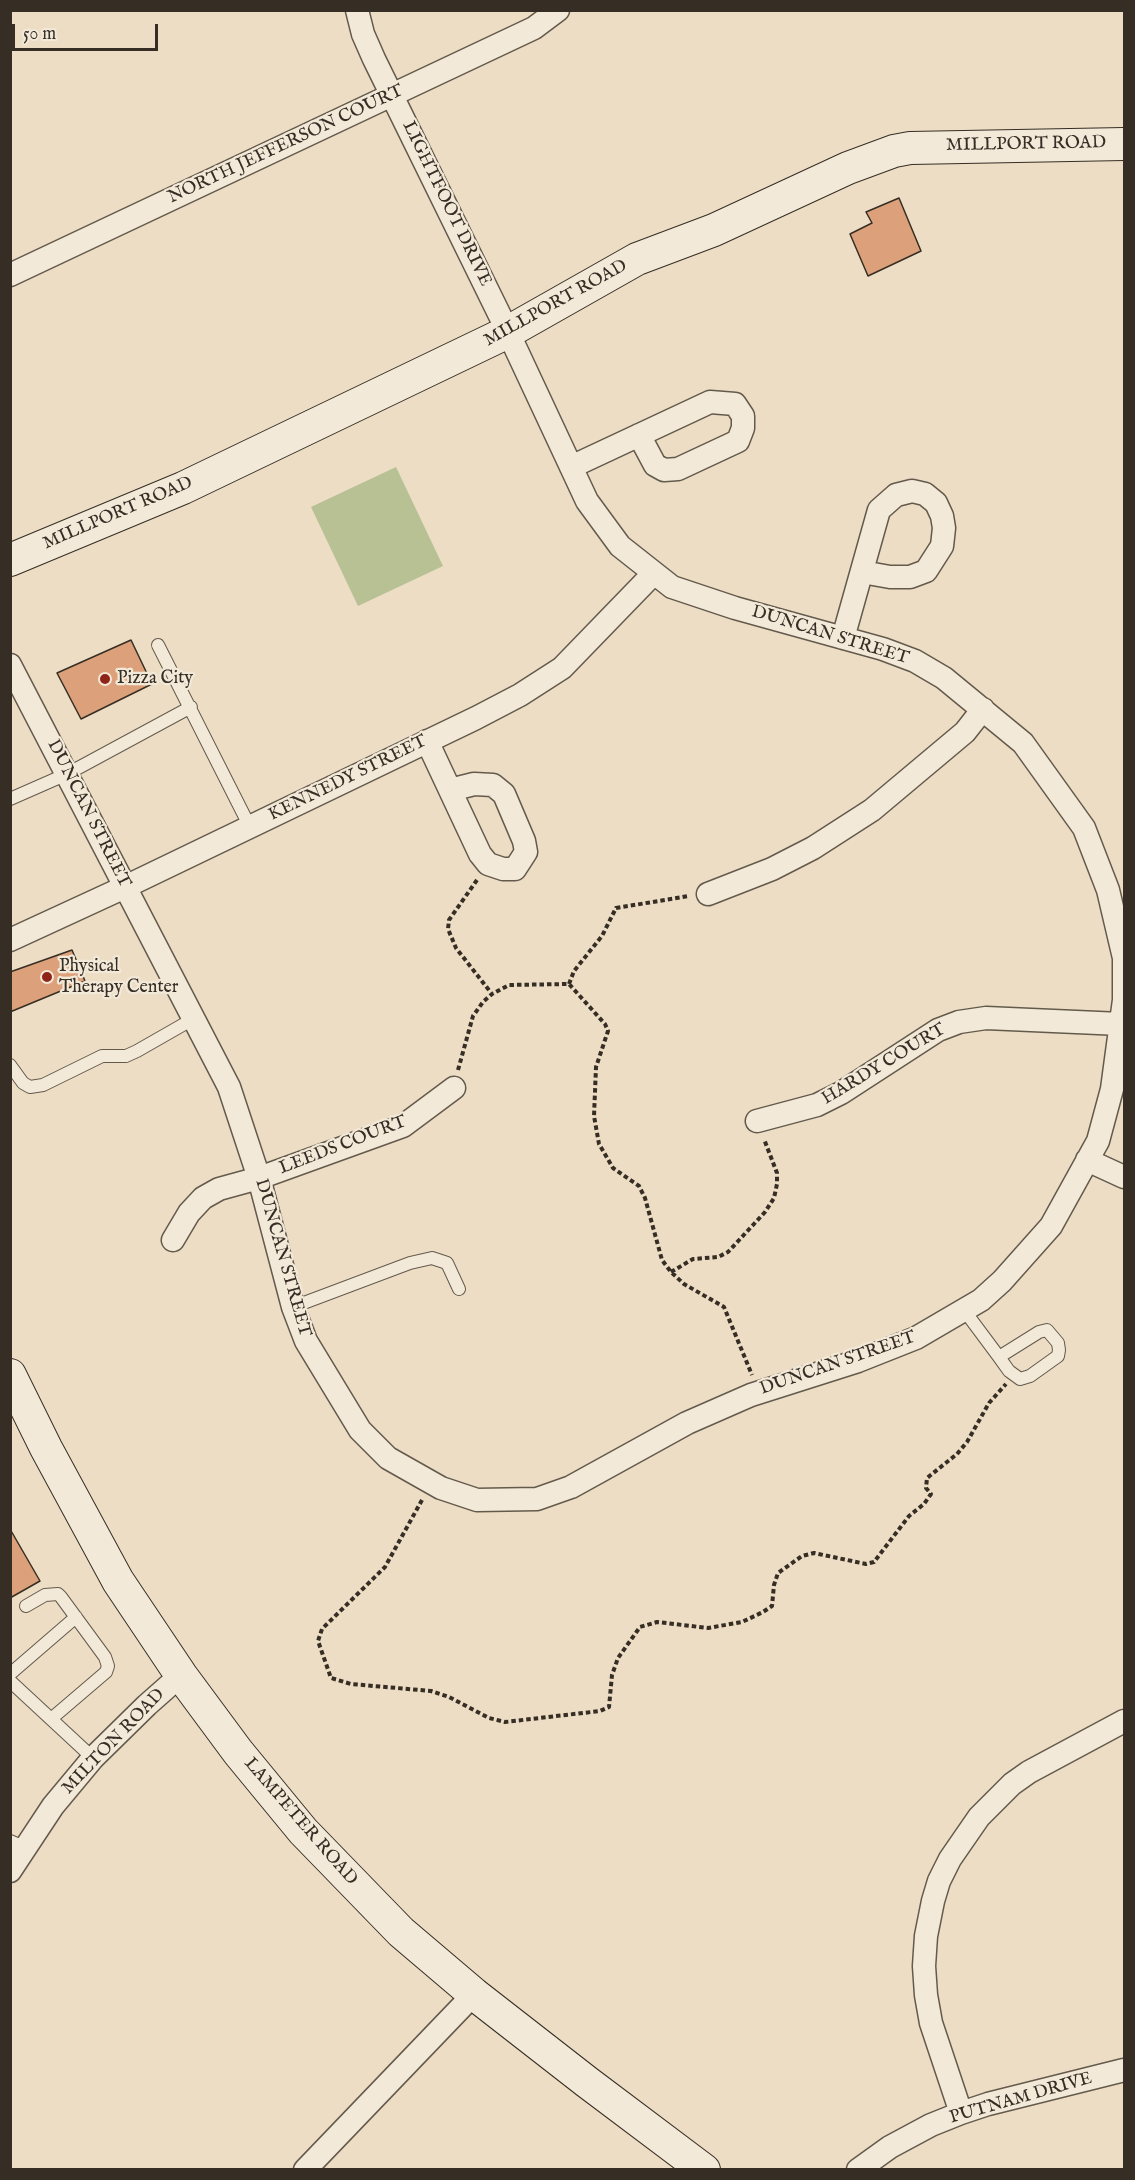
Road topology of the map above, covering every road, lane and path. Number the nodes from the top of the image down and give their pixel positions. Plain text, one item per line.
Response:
1 (357, 10) edge
2 (558, 10) edge
3 (393, 95) junction
4 (1125, 144) edge
5 (10, 275) edge
6 (508, 332) junction
7 (639, 435) dead end
8 (571, 467) junction
9 (10, 560) edge
10 (862, 572) dead end
11 (654, 573) junction
12 (843, 638) junction
13 (158, 645) dead end
14 (10, 664) edge
15 (191, 707) junction
16 (983, 710) junction
17 (427, 741) junction
18 (67, 774) junction
19 (450, 790) junction
20 (11, 797) edge
21 (250, 827) junction
22 (488, 864) junction
23 (125, 887) junction
24 (708, 894) joint
25 (10, 940) edge
26 (568, 984) junction
27 (492, 994) junction
28 (193, 1019) junction
29 (1121, 1024) junction
30 (10, 1065) edge
31 (454, 1088) joint
32 (757, 1121) joint
33 (1087, 1160) junction
34 (1125, 1177) edge
35 (259, 1178) junction
36 (173, 1240) dead end
37 (671, 1272) junction
38 (459, 1289) dead end
39 (293, 1307) junction
40 (964, 1310) junction
41 (999, 1358) junction
42 (10, 1375) edge
43 (1014, 1376) junction
44 (759, 1392) junction
45 (429, 1482) junction
46 (26, 1605) dead end
47 (76, 1617) junction
48 (10, 1674) edge
49 (181, 1675) junction
50 (10, 1681) edge
51 (51, 1719) junction
52 (1125, 1722) edge
53 (93, 1758) junction
54 (18, 1845) edge
55 (10, 1871) edge
56 (474, 1994) junction
57 (1125, 2070) edge
58 (961, 2113) junction
59 (305, 2169) edge
60 (704, 2169) edge
61 (858, 2169) edge

1 - 3 street, LIGHTFOOT DRIVE
2 - 3 street, NORTH JEFFERSON COURT
3 - 5 street, NORTH JEFFERSON COURT
3 - 6 street, LIGHTFOOT DRIVE
4 - 6 main road, MILLPORT ROAD
6 - 8 street, DUNCAN STREET
6 - 9 main road, MILLPORT ROAD
7 - 8 street
8 - 11 street, DUNCAN STREET
10 - 12 street
11 - 12 street, DUNCAN STREET
11 - 17 street, KENNEDY STREET
12 - 16 street, DUNCAN STREET
13 - 15 lane
14 - 18 street, DUNCAN STREET
15 - 18 lane
15 - 21 lane
16 - 24 street
16 - 29 street, DUNCAN STREET
17 - 19 street
17 - 21 street, KENNEDY STREET
18 - 20 lane
18 - 23 street, DUNCAN STREET
19 - 22 street
19 - 22 street
21 - 23 street, KENNEDY STREET
22 - 27 path
23 - 25 street, KENNEDY STREET
23 - 28 street, DUNCAN STREET
24 - 26 path
26 - 27 path
26 - 37 path
27 - 31 path
28 - 30 lane
28 - 35 street, DUNCAN STREET
29 - 32 street, HARDY COURT
29 - 33 street, DUNCAN STREET
31 - 35 street, LEEDS COURT
32 - 37 path
33 - 34 street
33 - 40 street, DUNCAN STREET
35 - 36 street, LEEDS COURT
35 - 39 street, DUNCAN STREET
37 - 44 path
38 - 39 lane
39 - 45 street, DUNCAN STREET
40 - 41 lane
40 - 44 street, DUNCAN STREET
41 - 43 lane
41 - 43 lane
42 - 49 main road, LAMPETER ROAD
43 - 45 path
44 - 45 street, DUNCAN STREET
46 - 47 lane
47 - 48 lane
47 - 51 lane
49 - 53 street, MILTON ROAD
49 - 56 main road, LAMPETER ROAD
50 - 51 lane
51 - 53 lane
52 - 58 street
53 - 54 street, MILTON ROAD
54 - 55 street, MILTON ROAD
56 - 59 street
56 - 60 main road, LAMPETER ROAD
57 - 58 street, PUTNAM DRIVE
58 - 61 street, PUTNAM DRIVE

